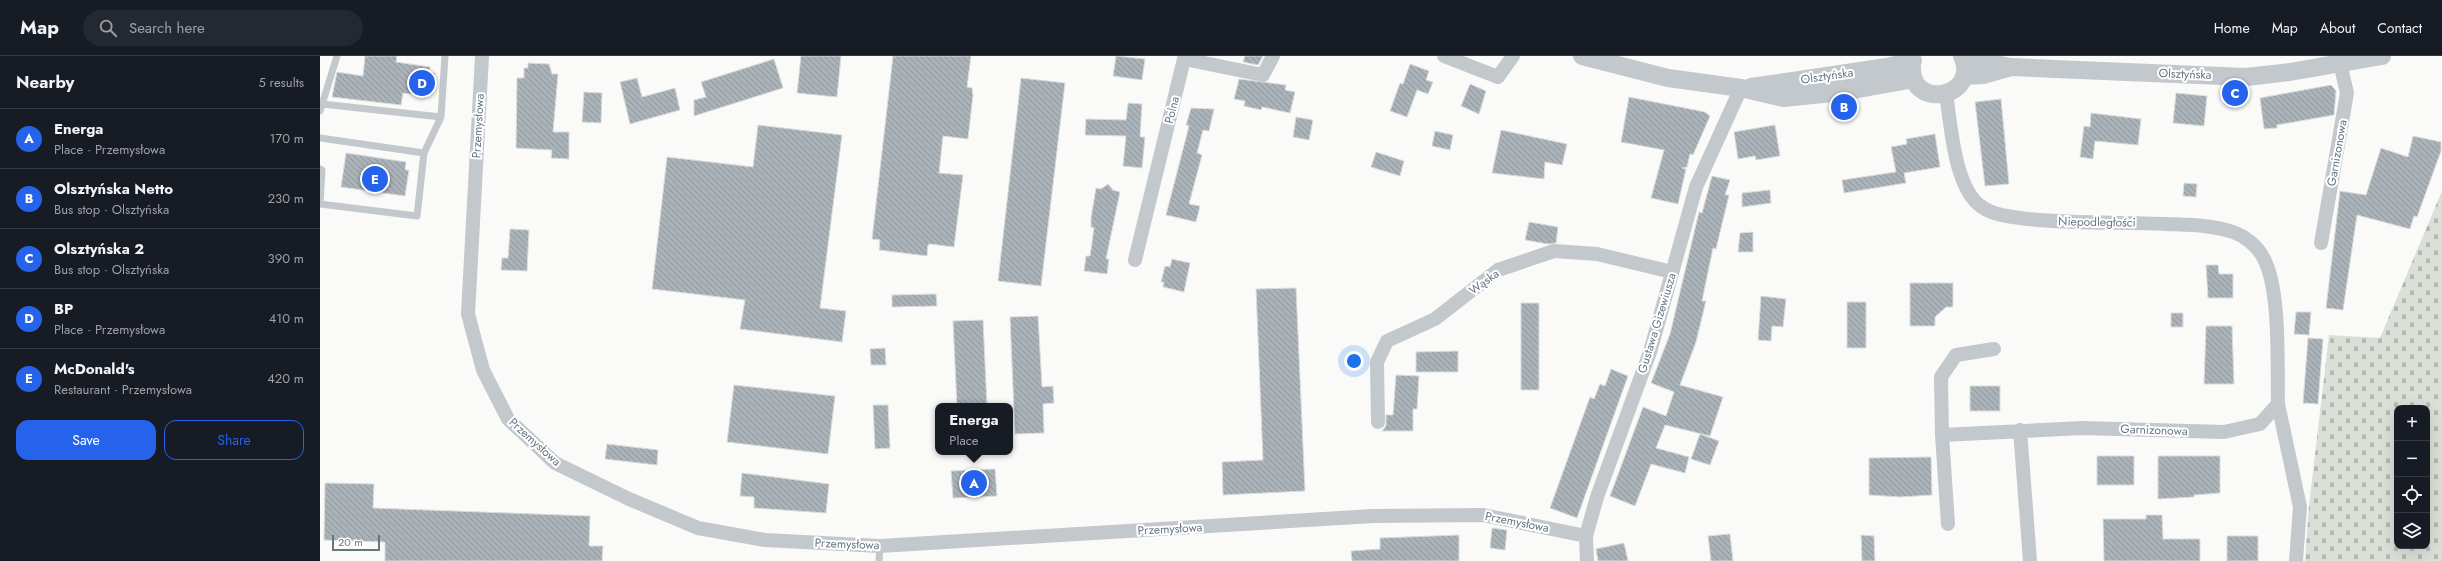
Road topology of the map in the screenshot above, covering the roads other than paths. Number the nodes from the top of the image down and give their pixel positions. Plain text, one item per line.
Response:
1 (337, 56) edge
2 (445, 56) edge
3 (482, 56) edge
4 (1273, 56) edge
5 (1444, 56) edge
6 (1513, 56) edge
7 (1582, 56) edge
8 (2382, 56) edge
9 (1963, 57) edge
10 (2340, 63) junction
11 (1914, 65) edge
12 (2011, 67) junction
13 (1964, 76) junction
14 (1741, 88) junction
15 (1946, 94) junction
16 (321, 107) edge
17 (441, 117) junction
18 (320, 138) edge
19 (424, 153) junction
20 (320, 169) edge
21 (320, 204) edge
22 (2321, 243) dead end
23 (1135, 260) dead end
24 (1672, 272) junction
25 (1994, 349) dead end
26 (2278, 404) junction
27 (1378, 422) dead end
28 (2020, 430) junction
29 (1942, 435) junction
30 (1948, 524) dead end
31 (1586, 536) junction
32 (880, 546) junction
33 (879, 561) edge
34 (1587, 561) edge
35 (2030, 561) edge
36 (2296, 561) edge

1 - 16 lane
2 - 17 lane
3 - 32 street, Przemysłowa
4 - 23 street, Polna
5 - 6 street
7 - 14 street, Olsztyńska
8 - 10 street, Olsztyńska
9 - 12 street, Olsztyńska
9 - 13 street
10 - 12 street, Olsztyńska
10 - 22 street, Garnizonowa
11 - 14 street, Olsztyńska
11 - 15 street
12 - 13 street, Olsztyńska
13 - 15 street
14 - 24 street, Gustawa Gizewiusza
15 - 26 street, Niepodległości
16 - 17 lane
17 - 19 lane
18 - 19 lane
19 - 21 lane
20 - 21 lane
24 - 27 street, Wąska
24 - 31 street, Gustawa Gizewiusza
25 - 29 street
26 - 28 street, Garnizonowa
26 - 36 street
28 - 29 street, Garnizonowa
28 - 35 street
29 - 30 street
31 - 32 street, Przemysłowa
31 - 34 street, Gustawa Gizewiusza
32 - 33 lane

